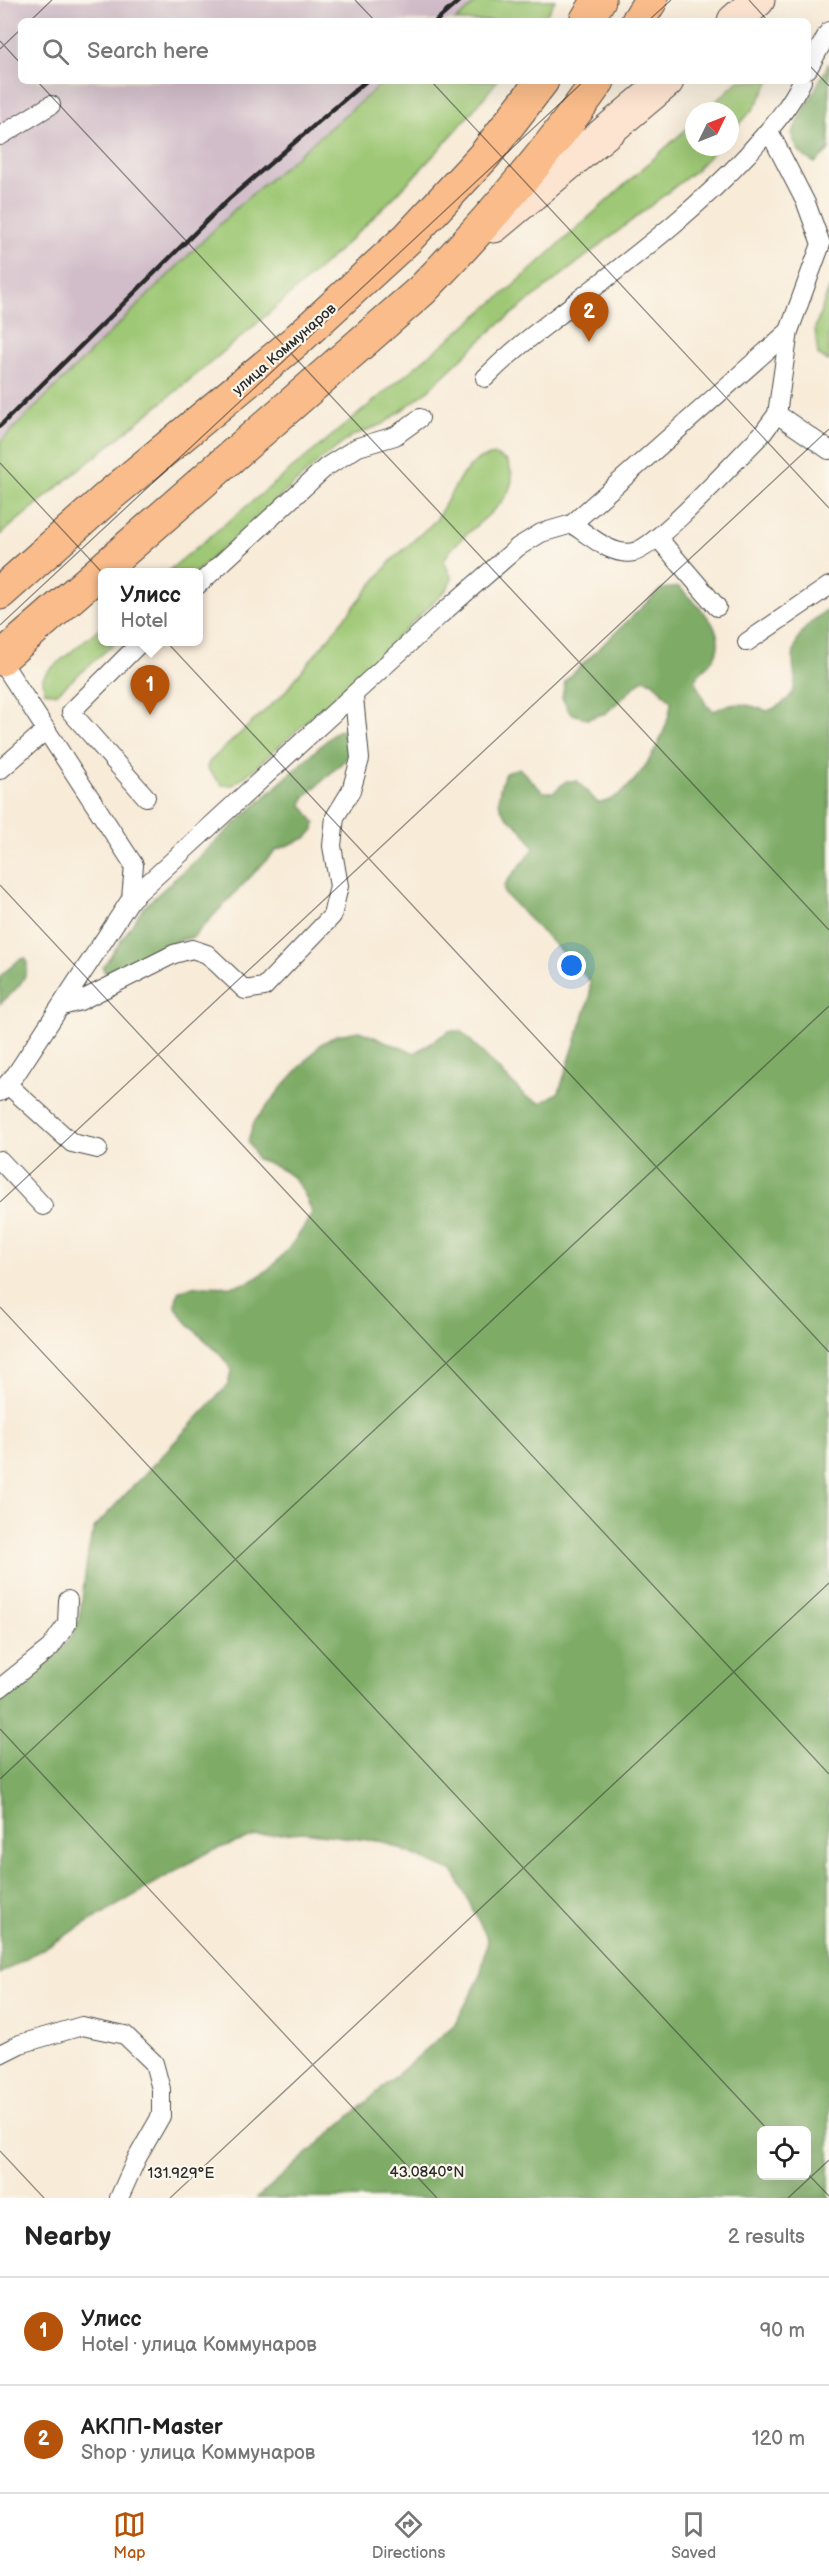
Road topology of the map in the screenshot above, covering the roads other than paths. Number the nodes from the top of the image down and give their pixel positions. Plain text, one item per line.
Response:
1 (599, 0) edge
2 (651, 0) edge
3 (758, 0) edge
4 (588, 18) edge
5 (640, 18) edge
6 (661, 18) edge
7 (737, 18) edge
8 (829, 31) edge
9 (811, 64) edge
10 (540, 84) edge
11 (596, 84) edge
12 (663, 84) edge
13 (800, 84) edge
14 (51, 105) dead end
15 (769, 131) junction
16 (0, 136) edge
17 (825, 239) edge
18 (456, 257) junction
19 (789, 331) junction
20 (485, 378) dead end
21 (777, 414) junction
22 (420, 418) dead end
23 (829, 450) edge
24 (572, 524) junction
25 (658, 538) junction
26 (105, 568) edge
27 (98, 574) edge
28 (203, 580) edge
29 (829, 586) edge
30 (0, 592) edge
31 (717, 607) dead end
32 (747, 642) dead end
33 (137, 646) edge
34 (0, 659) edge
35 (354, 698) junction
36 (71, 712) junction
37 (42, 724) junction
38 (0, 770) edge
39 (146, 796) dead end
40 (131, 899) junction
41 (62, 1006) junction
42 (4, 1088) edge
43 (98, 1149) dead end
44 (0, 1160) edge
45 (43, 1206) dead end
46 (69, 1600) dead end
47 (0, 1688) edge
48 (0, 2054) edge
49 (119, 2198) edge

1 - 4 highway
2 - 5 highway
2 - 6 main road
3 - 7 main road
8 - 9 lane
10 - 30 highway, улица Коммунаров
11 - 18 highway
12 - 18 main road
13 - 15 lane
14 - 16 lane
15 - 17 lane
15 - 20 lane
17 - 19 lane
18 - 26 highway
19 - 21 lane
19 - 24 lane
21 - 23 lane
21 - 25 lane
22 - 28 lane
24 - 25 lane
24 - 35 lane
25 - 31 lane
27 - 34 highway
29 - 32 lane
33 - 36 lane
34 - 37 lane
35 - 40 lane
35 - 41 lane
36 - 37 lane
36 - 39 lane
37 - 38 lane
37 - 40 lane
40 - 41 lane
41 - 42 lane
42 - 43 lane
44 - 45 lane
46 - 47 lane
48 - 49 lane

